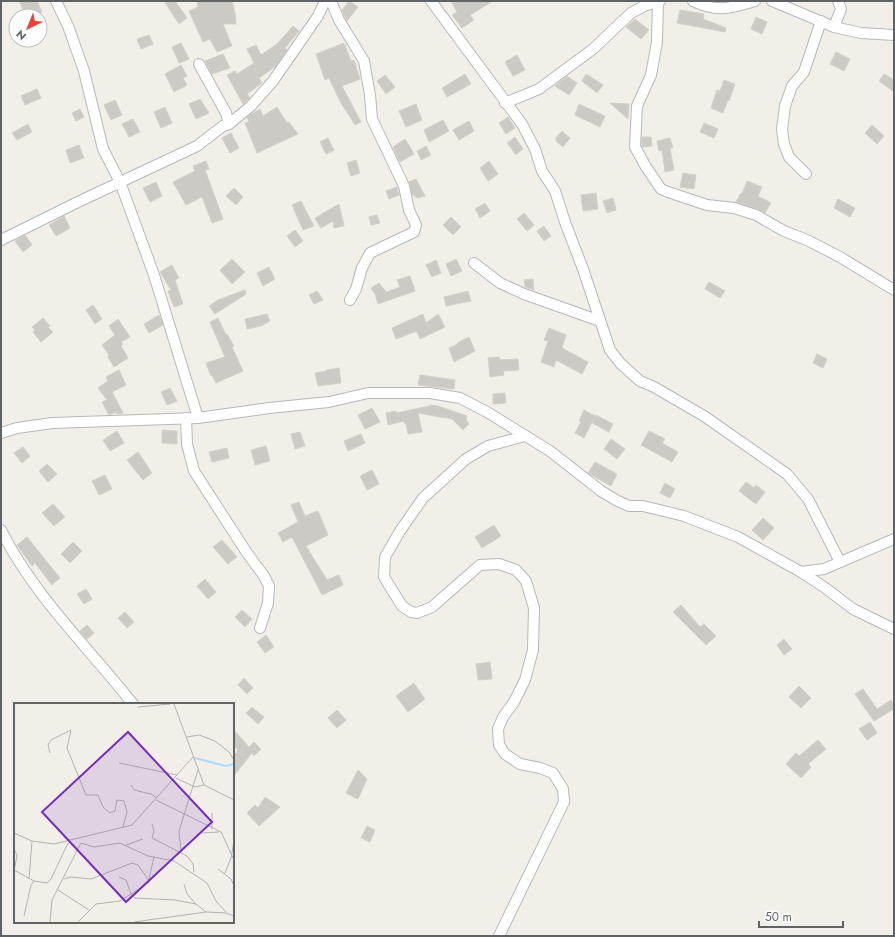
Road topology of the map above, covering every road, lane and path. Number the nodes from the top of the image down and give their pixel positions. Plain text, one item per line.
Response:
1 (56, 1) edge
2 (325, 1) edge
3 (331, 1) edge
4 (431, 1) edge
5 (659, 1) edge
6 (693, 1) edge
7 (755, 1) edge
8 (772, 1) edge
9 (838, 1) edge
10 (821, 21) junction
11 (834, 27) junction
12 (894, 36) edge
13 (199, 64) dead end
14 (505, 103) junction
15 (229, 124) junction
16 (806, 174) dead end
17 (120, 182) junction
18 (1, 240) edge
19 (474, 263) dead end
20 (894, 290) edge
21 (350, 300) dead end
22 (600, 320) junction
23 (186, 418) junction
24 (198, 418) junction
25 (1, 433) edge
26 (525, 436) junction
27 (1, 530) edge
28 (894, 539) edge
29 (840, 562) junction
30 (801, 572) junction
31 (260, 628) dead end
32 (894, 629) edge
33 (132, 703) edge
34 (499, 936) edge

1 - 17 street
2 - 15 street
3 - 21 street
4 - 14 street
5 - 14 street
5 - 20 street
6 - 7 street
8 - 10 street
9 - 11 street
10 - 11 street
10 - 16 street
11 - 12 street
13 - 15 street
14 - 22 street
15 - 17 street
17 - 18 street
17 - 24 street
19 - 22 street
22 - 29 street
23 - 24 street
23 - 25 street
23 - 31 street
24 - 26 street
26 - 30 street
26 - 34 street
27 - 33 street
28 - 29 street
29 - 30 street
30 - 32 street

